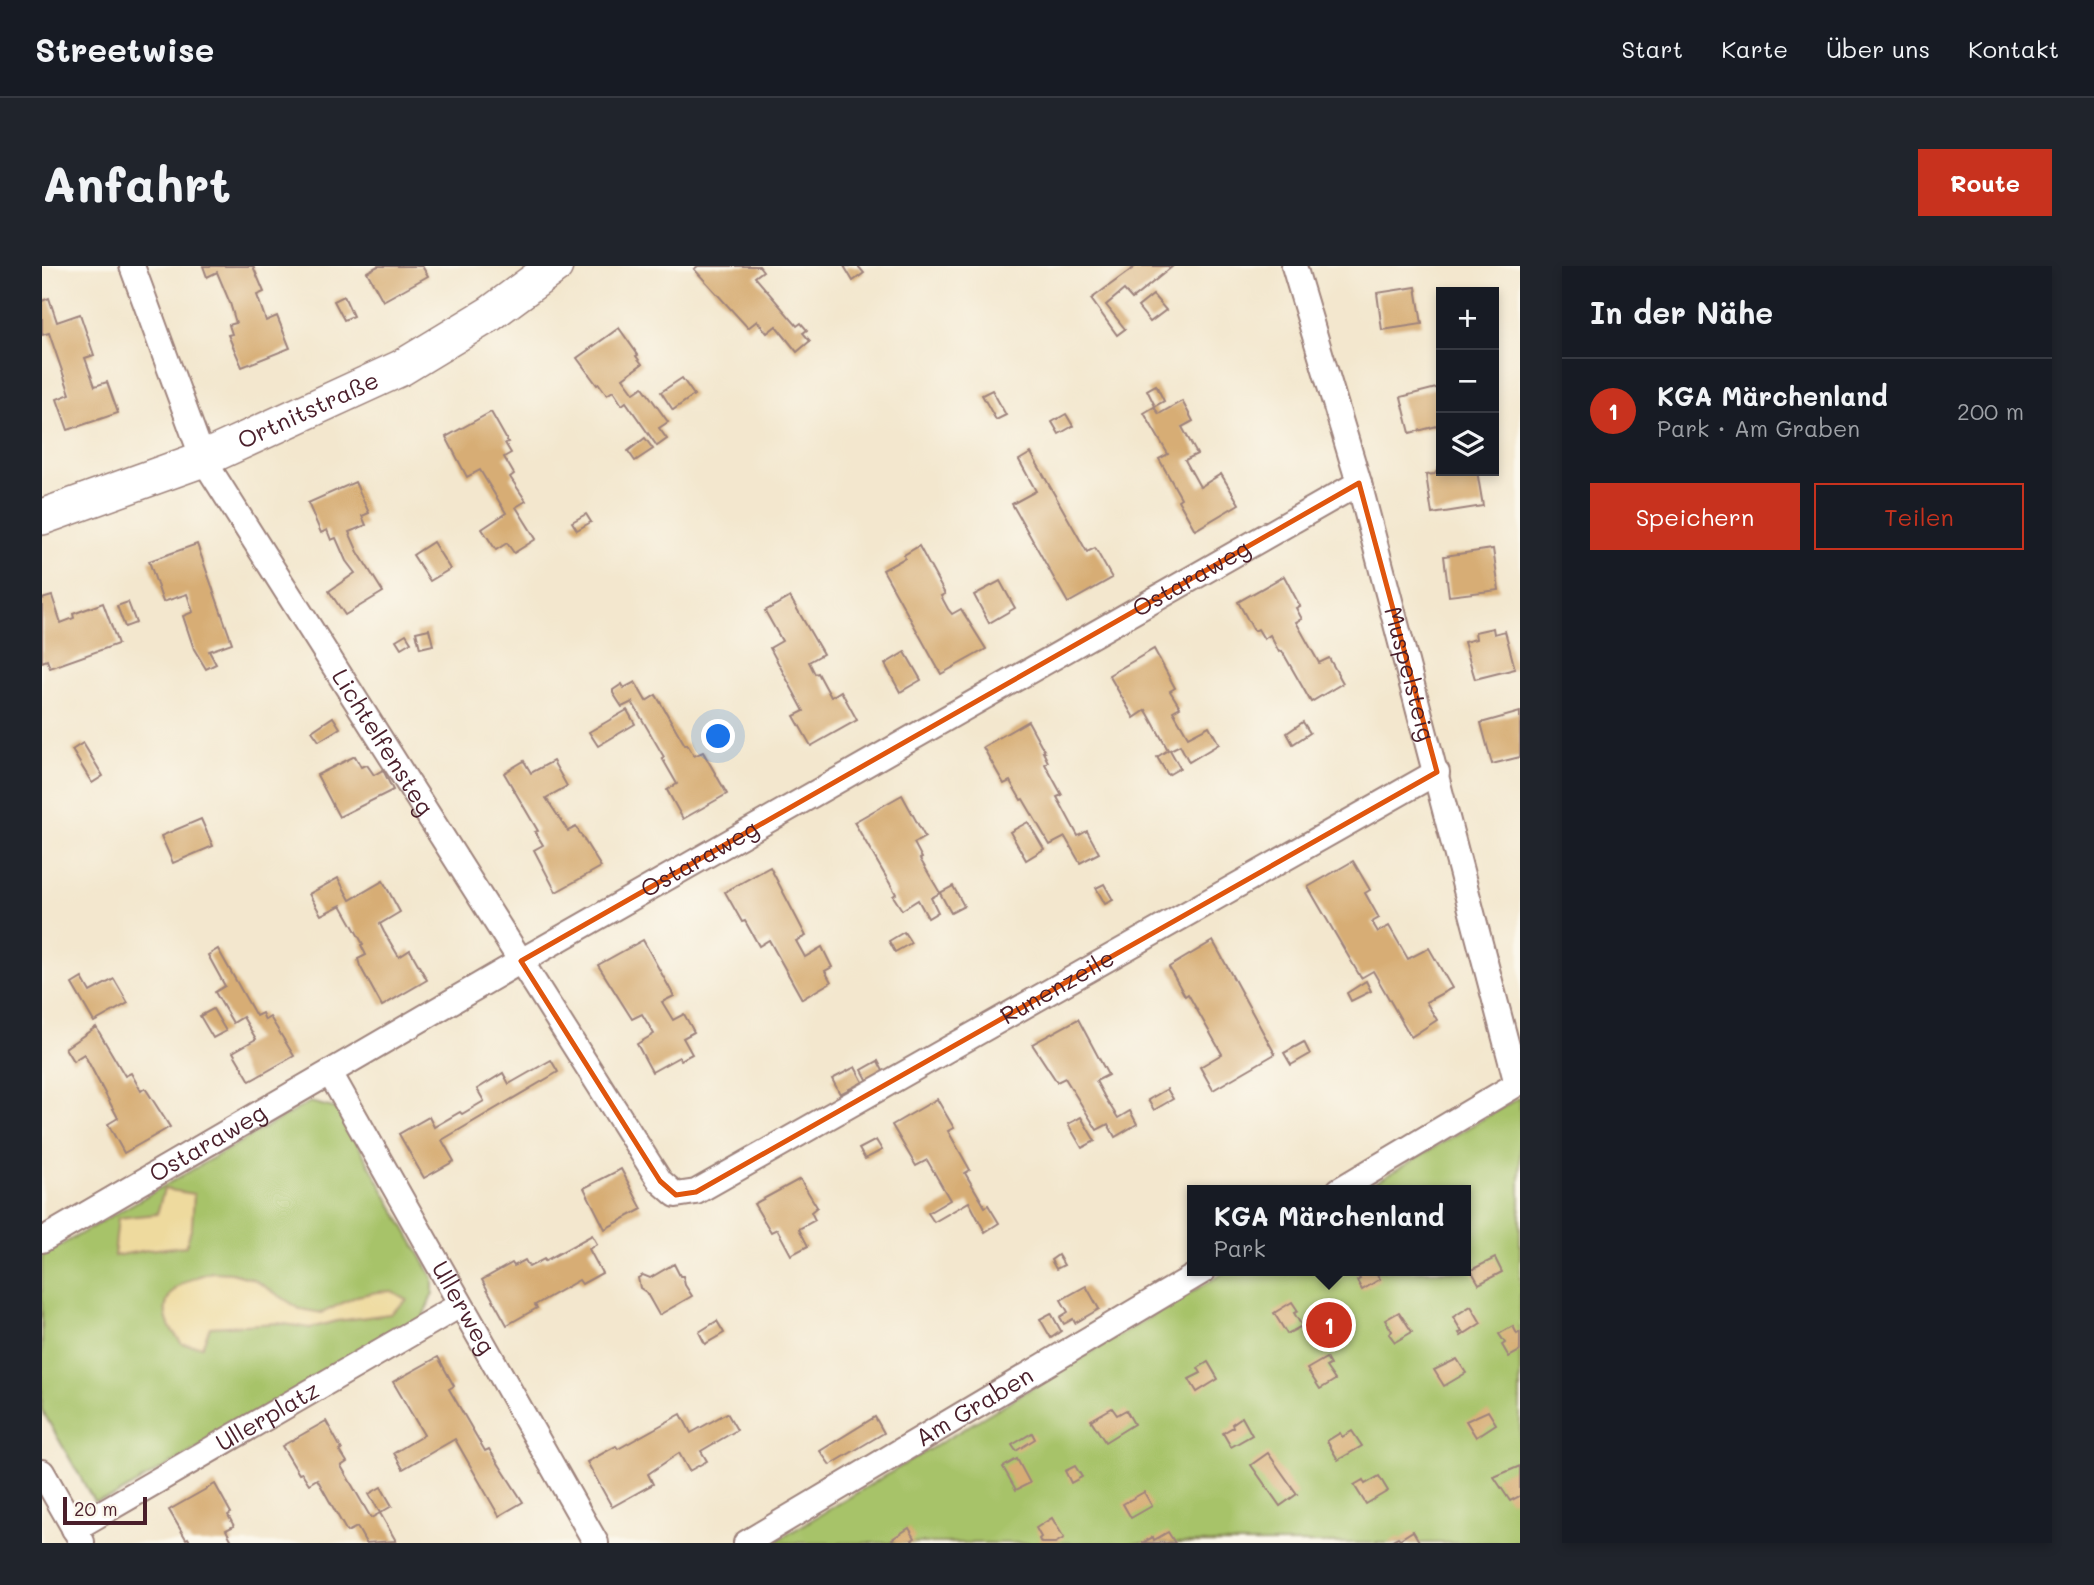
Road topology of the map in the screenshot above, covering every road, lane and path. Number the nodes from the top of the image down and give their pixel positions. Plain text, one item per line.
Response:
1 (132, 266) edge
2 (555, 266) edge
3 (1294, 266) edge
4 (203, 459) junction
5 (1359, 483) junction
6 (42, 517) edge
7 (1437, 772) junction
8 (521, 961) junction
9 (330, 1073) junction
10 (1347, 1185) edge
11 (676, 1195) joint
12 (42, 1240) edge
13 (1195, 1276) edge
14 (460, 1305) junction
15 (42, 1472) edge
16 (78, 1536) edge
17 (596, 1543) edge
18 (746, 1543) edge

1 - 4 street, Lichtelfensteg
2 - 4 street, Ortnitstraße
3 - 5 street, Muspelsteig
4 - 6 street, Ortnitstraße
4 - 8 street, Lichtelfensteg
5 - 7 street, Muspelsteig
5 - 8 street, Ostaraweg
7 - 10 street, Muspelsteig
7 - 11 street, Runenzeile
8 - 9 street, Ostaraweg
8 - 11 street, Lichtelfensteg
9 - 12 street, Ostaraweg
9 - 14 street, Ullerweg
13 - 18 street, Am Graben
14 - 16 street, Ullerplatz
14 - 17 street, Ullerweg
15 - 16 street

